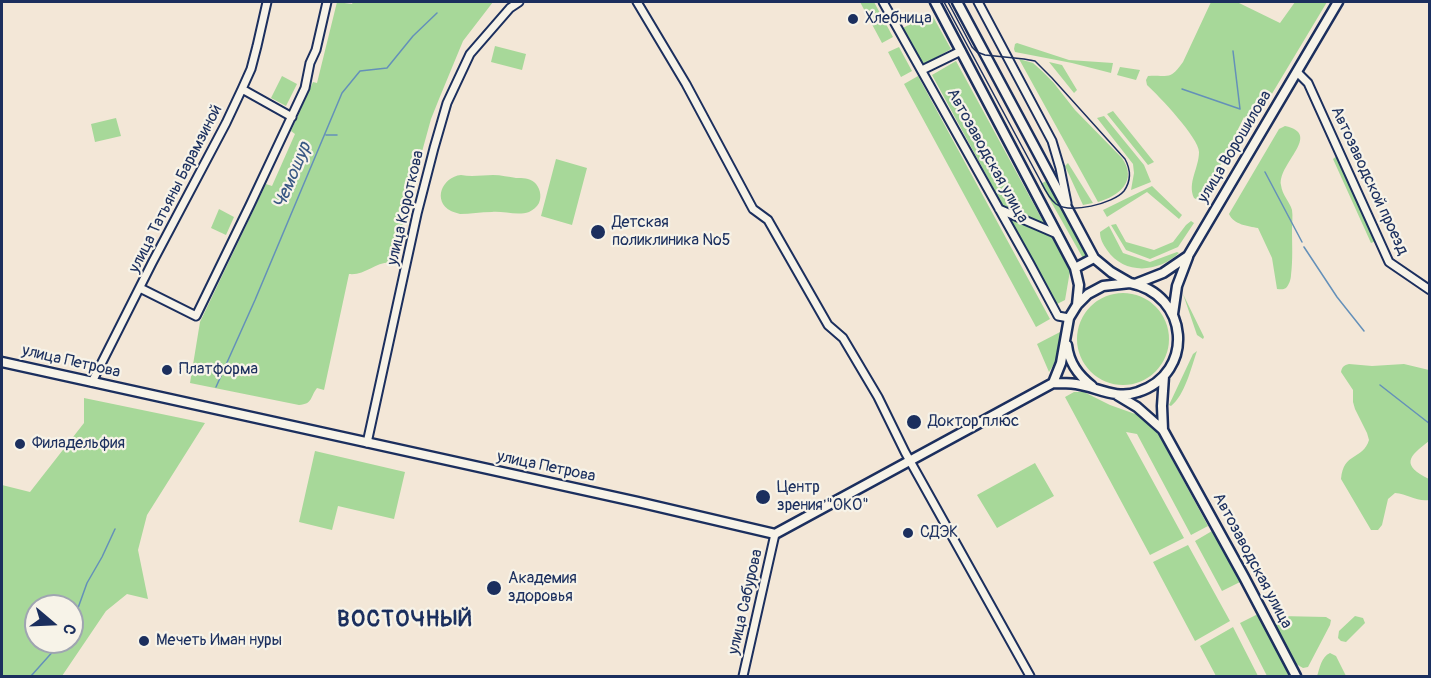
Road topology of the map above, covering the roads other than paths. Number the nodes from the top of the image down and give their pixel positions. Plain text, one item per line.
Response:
1 (267, 2) edge
2 (327, 2) edge
3 (519, 2) edge
4 (637, 2) edge
5 (883, 2) edge
6 (934, 2) edge
7 (957, 2) edge
8 (978, 2) edge
9 (1338, 2) edge
10 (961, 51) junction
11 (922, 70) junction
12 (1297, 72) junction
13 (242, 88) junction
14 (292, 117) junction
15 (999, 208) junction
16 (1069, 212) junction
17 (1057, 234) junction
18 (1188, 256) junction
19 (1094, 258) junction
20 (1075, 268) junction
21 (1133, 283) junction
22 (140, 288) junction
23 (1430, 290) edge
24 (1077, 305) junction
25 (1173, 314) junction
26 (1070, 318) junction
27 (1066, 340) junction
28 (2, 362) edge
29 (1164, 376) junction
30 (92, 382) junction
31 (1053, 383) junction
32 (1095, 388) junction
33 (1117, 395) junction
34 (1163, 430) junction
35 (367, 443) junction
36 (910, 460) junction
37 (775, 534) junction
38 (743, 676) edge
39 (1030, 676) edge
40 (1296, 676) edge

1 - 13 street, улица Татьяны Барамзиной
2 - 14 street
3 - 35 street, улица Короткова
4 - 36 street
5 - 11 street, Автозаводская улица
6 - 10 main road, Автозаводская улица
7 - 16 main road
8 - 16 street
9 - 12 main road, улица Ворошилова
10 - 11 street
10 - 17 main road, Автозаводская улица
11 - 15 street, Автозаводская улица
12 - 18 main road, улица Ворошилова
12 - 23 street, Автозаводской проезд
13 - 14 street
13 - 22 street, улица Татьяны Барамзиной
14 - 22 street
15 - 17 street
15 - 26 street, Автозаводская улица
16 - 19 main road
17 - 20 main road, Автозаводская улица
18 - 21 main road, улица Ворошилова
18 - 25 main road
19 - 20 main road
19 - 21 main road
20 - 24 main road, Автозаводская улица
21 - 24 main road
21 - 25 main road
22 - 30 street, улица Татьяны Барамзиной
24 - 26 main road
25 - 29 main road
26 - 27 main road
27 - 31 main road
27 - 32 main road
28 - 30 main road, улица Петрова
29 - 33 main road
29 - 34 main road
30 - 35 main road, улица Петрова
31 - 32 main road
31 - 36 main road
32 - 33 main road
33 - 34 main road
34 - 40 main road, Автозаводская улица
35 - 37 main road, улица Петрова
36 - 37 main road
36 - 39 street
37 - 38 street, улица Сабурова

